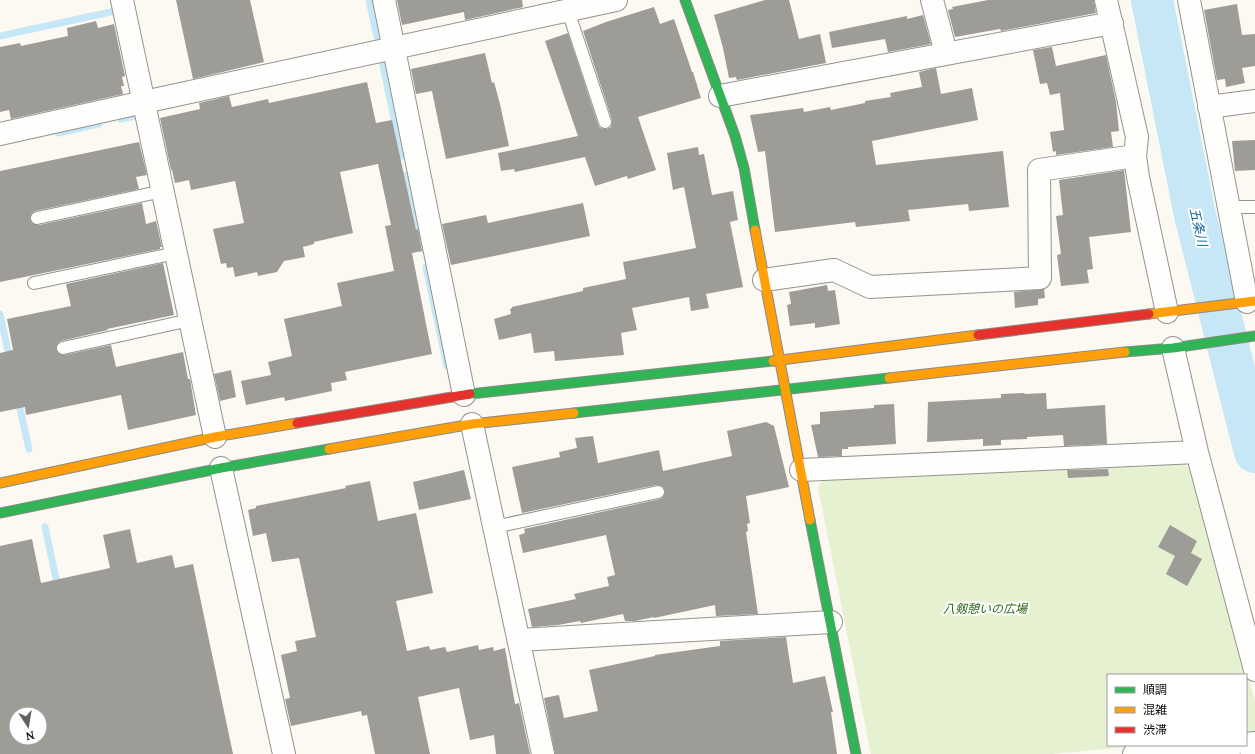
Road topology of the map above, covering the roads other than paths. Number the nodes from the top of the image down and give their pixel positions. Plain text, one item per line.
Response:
1 (122, 0) edge
2 (384, 0) edge
3 (616, 0) edge
4 (685, 0) edge
5 (932, 0) edge
6 (1106, 0) edge
7 (1188, 0) edge
8 (568, 11) junction
9 (1112, 23) junction
10 (394, 48) junction
11 (946, 53) junction
12 (720, 96) junction
13 (1255, 101) edge
14 (144, 102) junction
15 (1208, 107) junction
16 (605, 122) dead end
17 (0, 134) edge
18 (1134, 156) junction
19 (163, 191) junction
20 (1228, 207) junction
21 (1255, 207) edge
22 (37, 218) dead end
23 (176, 253) junction
24 (764, 280) junction
25 (34, 283) dead end
26 (1251, 301) edge
27 (1167, 312) junction
28 (190, 320) junction
29 (1255, 337) edge
30 (62, 348) dead end
31 (1173, 348) junction
32 (779, 360) junction
33 (786, 390) junction
34 (464, 395) junction
35 (472, 424) junction
36 (215, 437) junction
37 (1197, 452) junction
38 (222, 468) junction
39 (801, 470) junction
40 (0, 483) edge
41 (658, 492) dead end
42 (0, 513) edge
43 (494, 527) junction
44 (831, 622) junction
45 (518, 640) junction
46 (1255, 670) edge
47 (1226, 746) edge
48 (1193, 751) edge
49 (284, 754) edge
50 (543, 754) edge
51 (856, 754) edge
52 (1134, 754) edge

1 - 14 street
2 - 10 street
3 - 8 street
4 - 12 street
5 - 11 street
6 - 9 street
7 - 15 street
8 - 10 street
8 - 16 lane
9 - 11 street
9 - 18 street
10 - 14 street
10 - 34 street
11 - 12 street
12 - 24 street
13 - 15 street
14 - 17 street
14 - 19 street
15 - 20 street
18 - 24 street
18 - 27 street
19 - 22 lane
19 - 23 street
20 - 21 lane
20 - 26 street
23 - 25 lane
23 - 28 street
24 - 32 street
26 - 27 street
27 - 32 street
28 - 30 lane
28 - 36 street
29 - 31 street
31 - 33 street
31 - 37 street
32 - 33 street
32 - 34 street
33 - 35 street
33 - 39 street
34 - 36 street
35 - 38 street
35 - 43 street
36 - 40 street
37 - 39 street
37 - 46 street
38 - 42 street
38 - 49 street
39 - 44 street
41 - 43 lane
43 - 45 street
44 - 45 street
44 - 51 street
45 - 50 street
47 - 48 street
48 - 52 street

